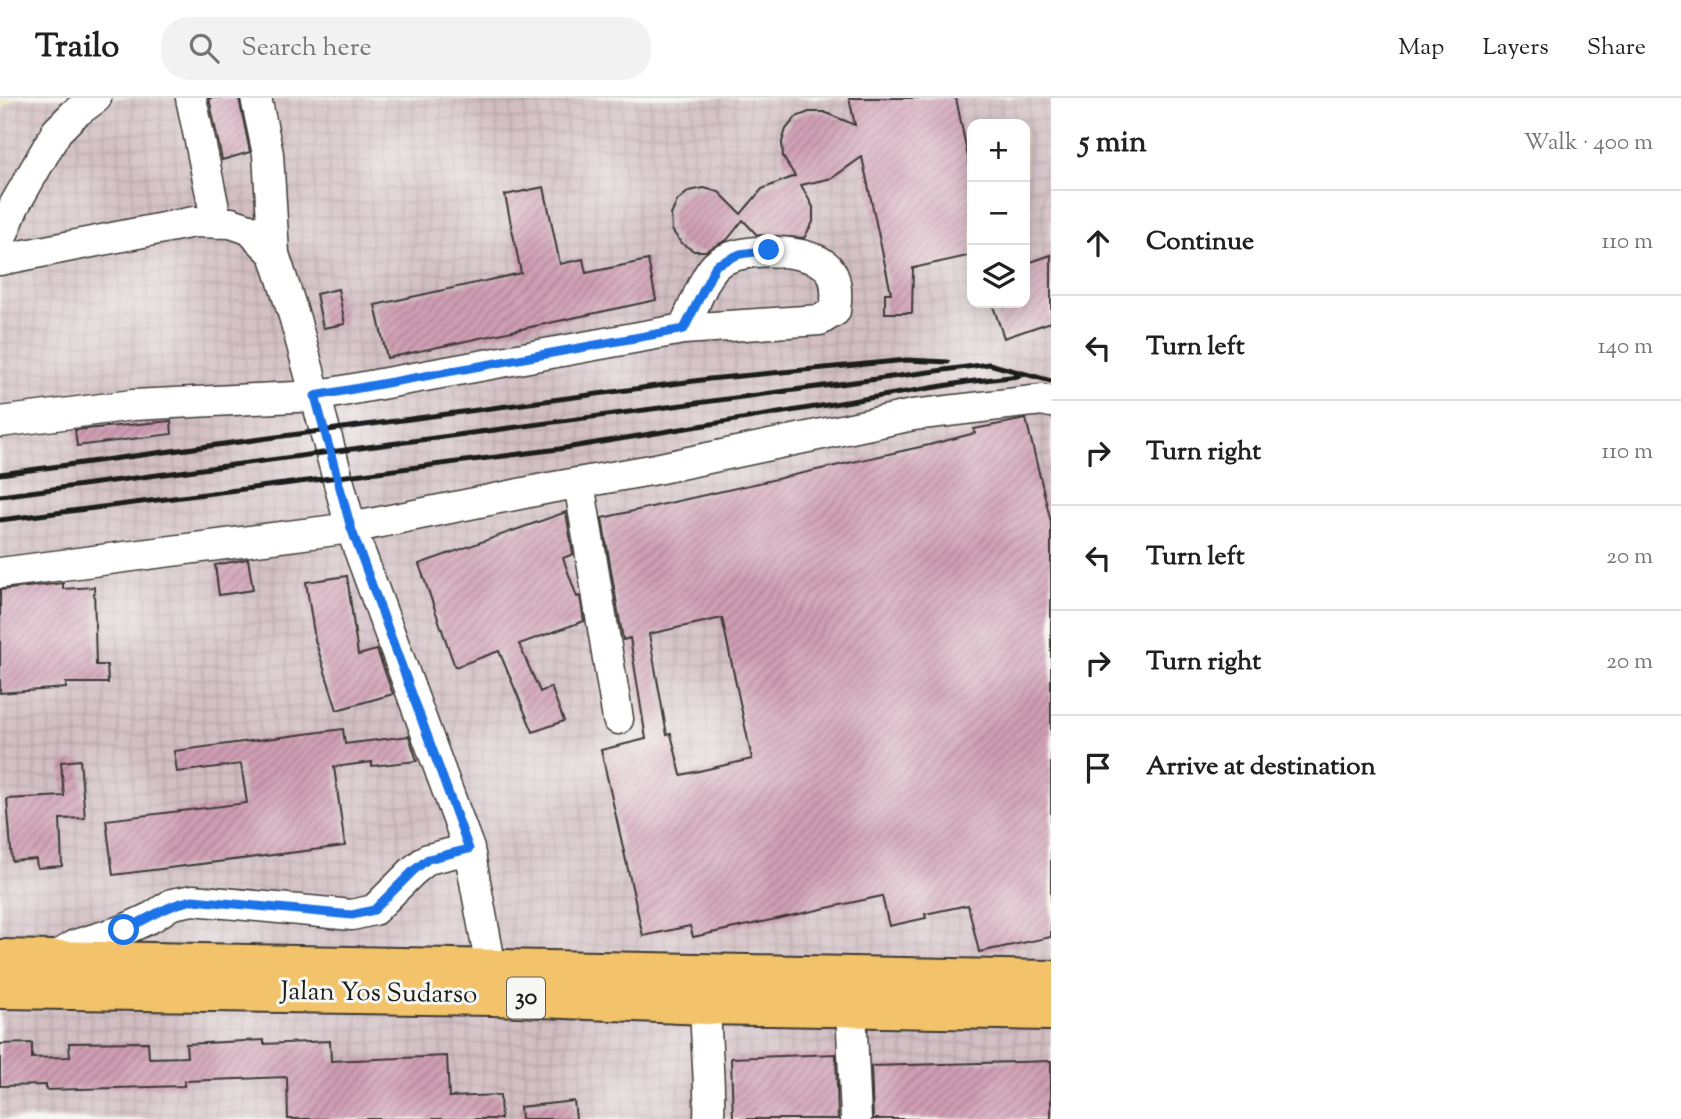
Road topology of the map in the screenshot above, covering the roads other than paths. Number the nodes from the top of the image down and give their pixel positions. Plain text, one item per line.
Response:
1 (96, 98) edge
2 (191, 98) edge
3 (256, 98) edge
4 (217, 223) junction
5 (0, 242) edge
6 (274, 254) junction
7 (0, 260) edge
8 (684, 329) junction
9 (315, 396) junction
10 (1051, 402) edge
11 (0, 422) edge
12 (579, 482) junction
13 (351, 528) junction
14 (0, 573) edge
15 (618, 719) dead end
16 (469, 849) junction
17 (0, 959) edge
18 (51, 960) junction
19 (1051, 980) edge
20 (492, 982) junction
21 (0, 989) edge
22 (706, 989) junction
23 (851, 1008) junction
24 (1051, 1011) edge
25 (709, 1119) edge
26 (856, 1119) edge

1 - 5 lane
2 - 4 lane
3 - 6 lane
4 - 6 lane
4 - 7 lane
6 - 9 lane
8 - 8 lane
8 - 9 lane
9 - 11 lane
9 - 13 lane
10 - 12 lane
12 - 13 lane
12 - 15 lane
13 - 14 lane
13 - 16 lane
16 - 18 lane
16 - 20 lane
17 - 18 highway, Jalan Yos Sudarso / 30
18 - 20 highway, Jalan Yos Sudarso / 30
19 - 22 highway, Jalan Yos Sudarso / 30
20 - 21 highway, Jalan Yos Sudarso / 30
20 - 22 highway, Jalan Yos Sudarso / 30
22 - 23 highway, Jalan Yos Sudarso / 30
22 - 25 lane
23 - 24 highway, Jalan Yos Sudarso / 30
23 - 26 lane

